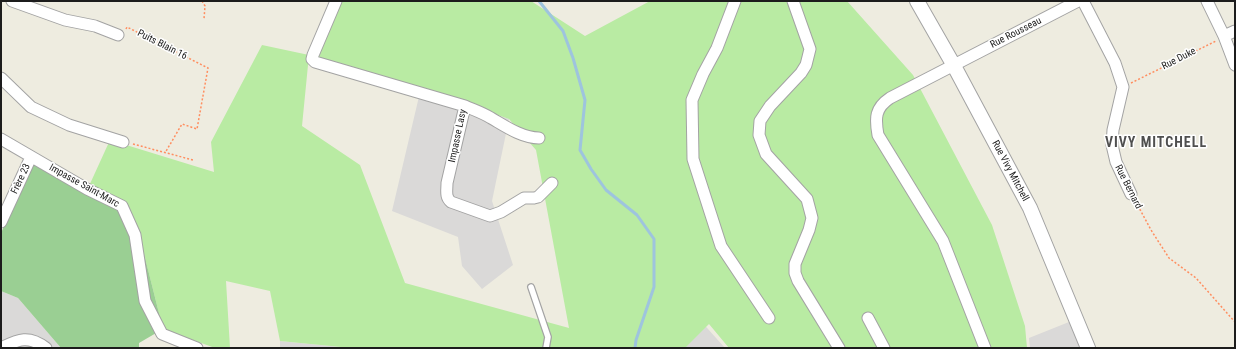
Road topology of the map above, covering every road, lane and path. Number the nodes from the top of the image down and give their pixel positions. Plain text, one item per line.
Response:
1 (12, 1) edge
2 (202, 1) edge
3 (336, 1) edge
4 (735, 1) edge
5 (792, 1) edge
6 (917, 1) edge
7 (1078, 1) edge
8 (1084, 1) edge
9 (1207, 1) edge
10 (204, 19) dead end
11 (1235, 32) edge
12 (118, 35) joint
13 (1224, 36) junction
14 (953, 64) junction
15 (1235, 65) edge
16 (1, 78) edge
17 (1122, 87) junction
18 (466, 106) junction
19 (539, 138) dead end
20 (1, 139) edge
21 (123, 142) joint
22 (165, 153) junction
23 (32, 157) junction
24 (193, 160) dead end
25 (552, 183) dead end
26 (1131, 194) joint
27 (1, 222) edge
28 (531, 287) dead end
29 (769, 318) dead end
30 (868, 318) dead end
31 (1235, 322) edge
32 (1, 348) edge
33 (46, 348) edge
34 (197, 348) edge
35 (546, 348) edge
36 (839, 348) edge
37 (884, 348) edge
38 (985, 348) edge
39 (1088, 348) edge

1 - 12 street
2 - 10 path
3 - 18 street, Impasse Lasy
4 - 29 street
5 - 36 street
6 - 14 street, Rue Vivy Mitchell
7 - 14 street, Rue Rousseau
8 - 17 street, Rue Bernard
9 - 13 street
11 - 13 street
12 - 22 path, Puits Blain 16
13 - 15 street
13 - 17 path, Rue Duke
14 - 38 street, Rue Rousseau
14 - 39 street, Rue Vivy Mitchell
16 - 21 street
17 - 26 street, Rue Bernard
18 - 19 street
18 - 25 street, Impasse Lasy
20 - 23 street, Impasse Saint-Marc
21 - 22 path
22 - 24 path
23 - 27 street, Frère 23
23 - 34 street, Impasse Saint-Marc
26 - 31 path, Rue Bernard
28 - 35 lane
30 - 37 street
32 - 33 street

